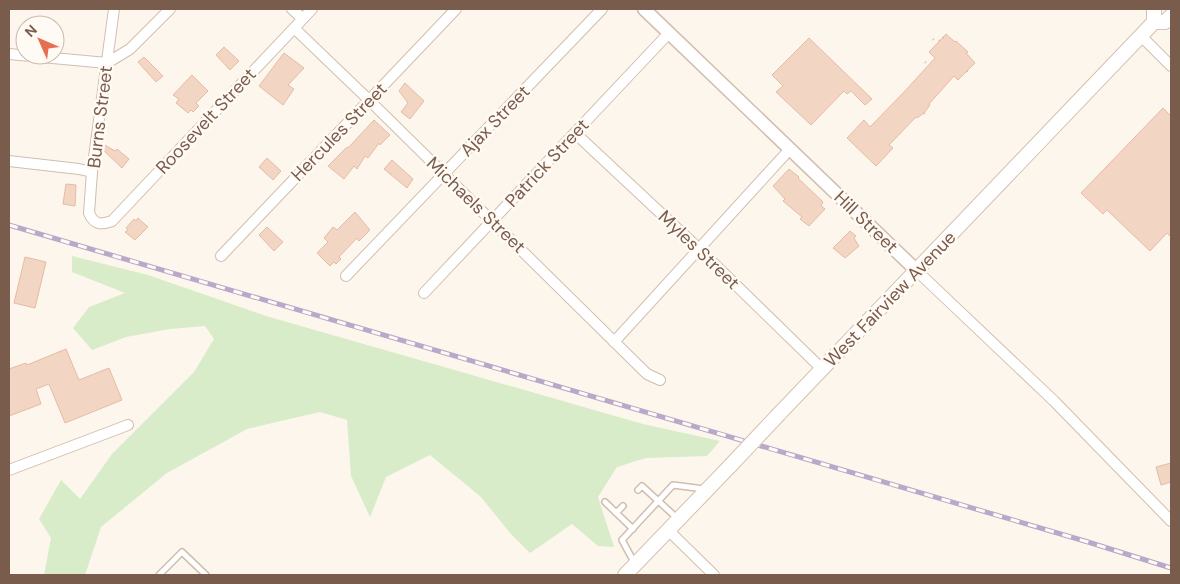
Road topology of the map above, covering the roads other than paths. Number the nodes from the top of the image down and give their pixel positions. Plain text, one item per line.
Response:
1 (114, 9) edge
2 (170, 9) edge
3 (292, 9) edge
4 (312, 9) edge
5 (456, 9) edge
6 (602, 9) edge
7 (644, 9) edge
8 (1154, 16) edge
9 (1171, 16) edge
10 (302, 18) junction
11 (294, 28) junction
12 (669, 33) junction
13 (1141, 36) junction
14 (9, 54) edge
15 (107, 63) junction
16 (1171, 66) edge
17 (370, 100) junction
18 (576, 133) junction
19 (790, 149) junction
20 (9, 161) edge
21 (92, 172) junction
22 (444, 174) junction
23 (492, 221) junction
24 (96, 223) joint
25 (699, 249) junction
26 (221, 256) dead end
27 (916, 271) junction
28 (346, 276) dead end
29 (424, 293) dead end
30 (614, 342) junction
31 (822, 369) junction
32 (660, 380) dead end
33 (128, 425) dead end
34 (9, 470) edge
35 (638, 490) dead end
36 (707, 490) junction
37 (659, 501) junction
38 (605, 502) dead end
39 (623, 506) dead end
40 (616, 513) junction
41 (678, 519) junction
42 (1171, 521) edge
43 (633, 528) junction
44 (668, 530) junction
45 (635, 564) junction
46 (159, 575) edge
47 (205, 575) edge
48 (625, 575) edge
49 (714, 575) edge

1 - 15 street, Burns Street
2 - 15 street
3 - 10 street
4 - 10 street, Roosevelt Street
5 - 17 street, Hercules Street
6 - 22 street, Ajax Street
7 - 12 street, Hill Street
8 - 9 main road, West Fairview Avenue
8 - 13 main road, West Fairview Avenue
10 - 11 street, Roosevelt Street
11 - 17 street, Michaels Street
11 - 24 street, Roosevelt Street
12 - 18 street, Patrick Street
12 - 19 street, Hill Street
13 - 16 street
13 - 27 main road, West Fairview Avenue
14 - 15 street
15 - 21 street, Burns Street
17 - 22 street, Michaels Street
17 - 26 street, Hercules Street
18 - 23 street, Patrick Street
18 - 25 street, Myles Street
19 - 25 street
19 - 27 street, Hill Street
20 - 21 street
21 - 24 street, Burns Street
22 - 23 street, Michaels Street
22 - 28 street, Ajax Street
23 - 29 street, Patrick Street
23 - 30 street, Michaels Street
25 - 30 street
25 - 31 street, Myles Street
27 - 31 main road, West Fairview Avenue
27 - 42 street, Hill Street
30 - 32 street, Michaels Street
31 - 36 main road, West Fairview Avenue, bridge
33 - 34 street
35 - 37 lane
36 - 37 lane
36 - 41 main road, West Fairview Avenue
37 - 41 lane
37 - 43 lane
38 - 40 lane
39 - 40 lane
40 - 43 lane
41 - 44 main road, West Fairview Avenue
43 - 45 lane
44 - 45 main road, West Fairview Avenue
44 - 49 street
45 - 48 main road, West Fairview Avenue
46 - 47 lane

